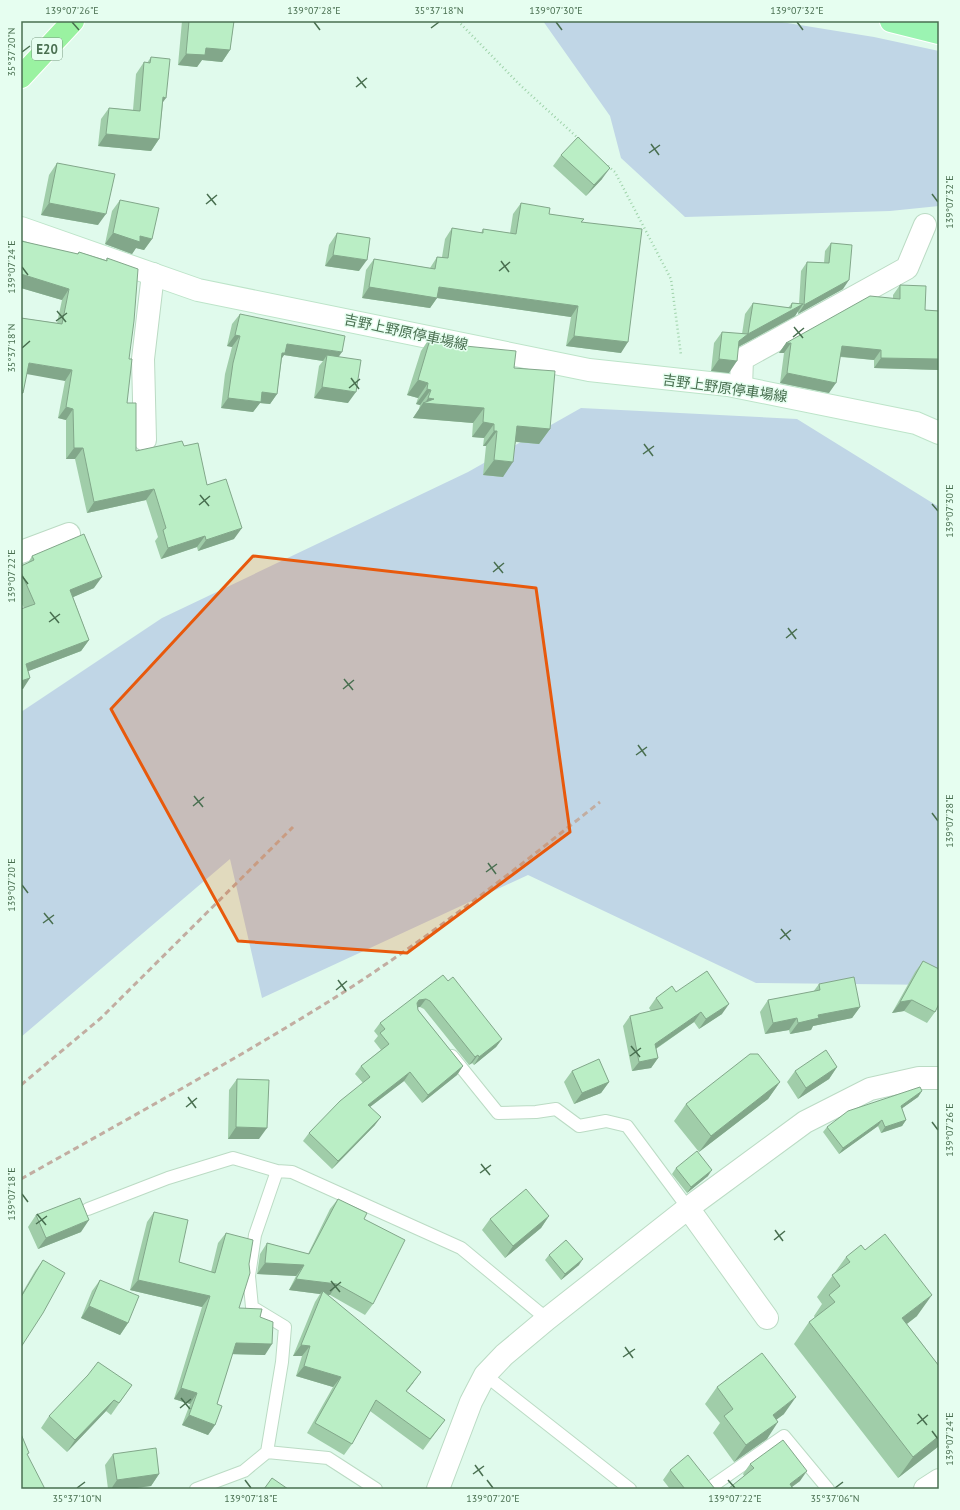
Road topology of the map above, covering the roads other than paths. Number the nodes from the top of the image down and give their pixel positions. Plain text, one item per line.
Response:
1 (73, 21) edge
2 (891, 21) edge
3 (939, 33) edge
4 (21, 77) edge
5 (925, 225) dead end
6 (21, 228) edge
7 (152, 274) junction
8 (741, 387) junction
9 (939, 433) edge
10 (145, 440) dead end
11 (69, 534) dead end
12 (21, 552) edge
13 (443, 1045) edge
14 (939, 1078) edge
15 (277, 1172) junction
16 (688, 1208) junction
17 (88, 1209) dead end
18 (766, 1318) dead end
19 (547, 1319) junction
20 (485, 1375) junction
21 (267, 1452) junction
22 (939, 1480) edge
23 (196, 1489) edge
24 (376, 1489) edge
25 (438, 1489) edge
26 (630, 1489) edge
27 (708, 1489) edge
28 (828, 1489) edge
29 (925, 1489) edge

1 - 4 highway, E20
2 - 3 highway
5 - 8 street
6 - 7 street, 吉野上野原停車場線
7 - 8 street, 吉野上野原停車場線
7 - 10 street
8 - 9 street, 吉野上野原停車場線
11 - 12 street
13 - 16 lane
14 - 16 street
15 - 17 lane
15 - 19 lane
15 - 21 lane
16 - 18 street
16 - 19 street
19 - 20 street
20 - 25 street
20 - 26 lane
21 - 23 lane
21 - 24 lane
22 - 29 street
27 - 28 lane

